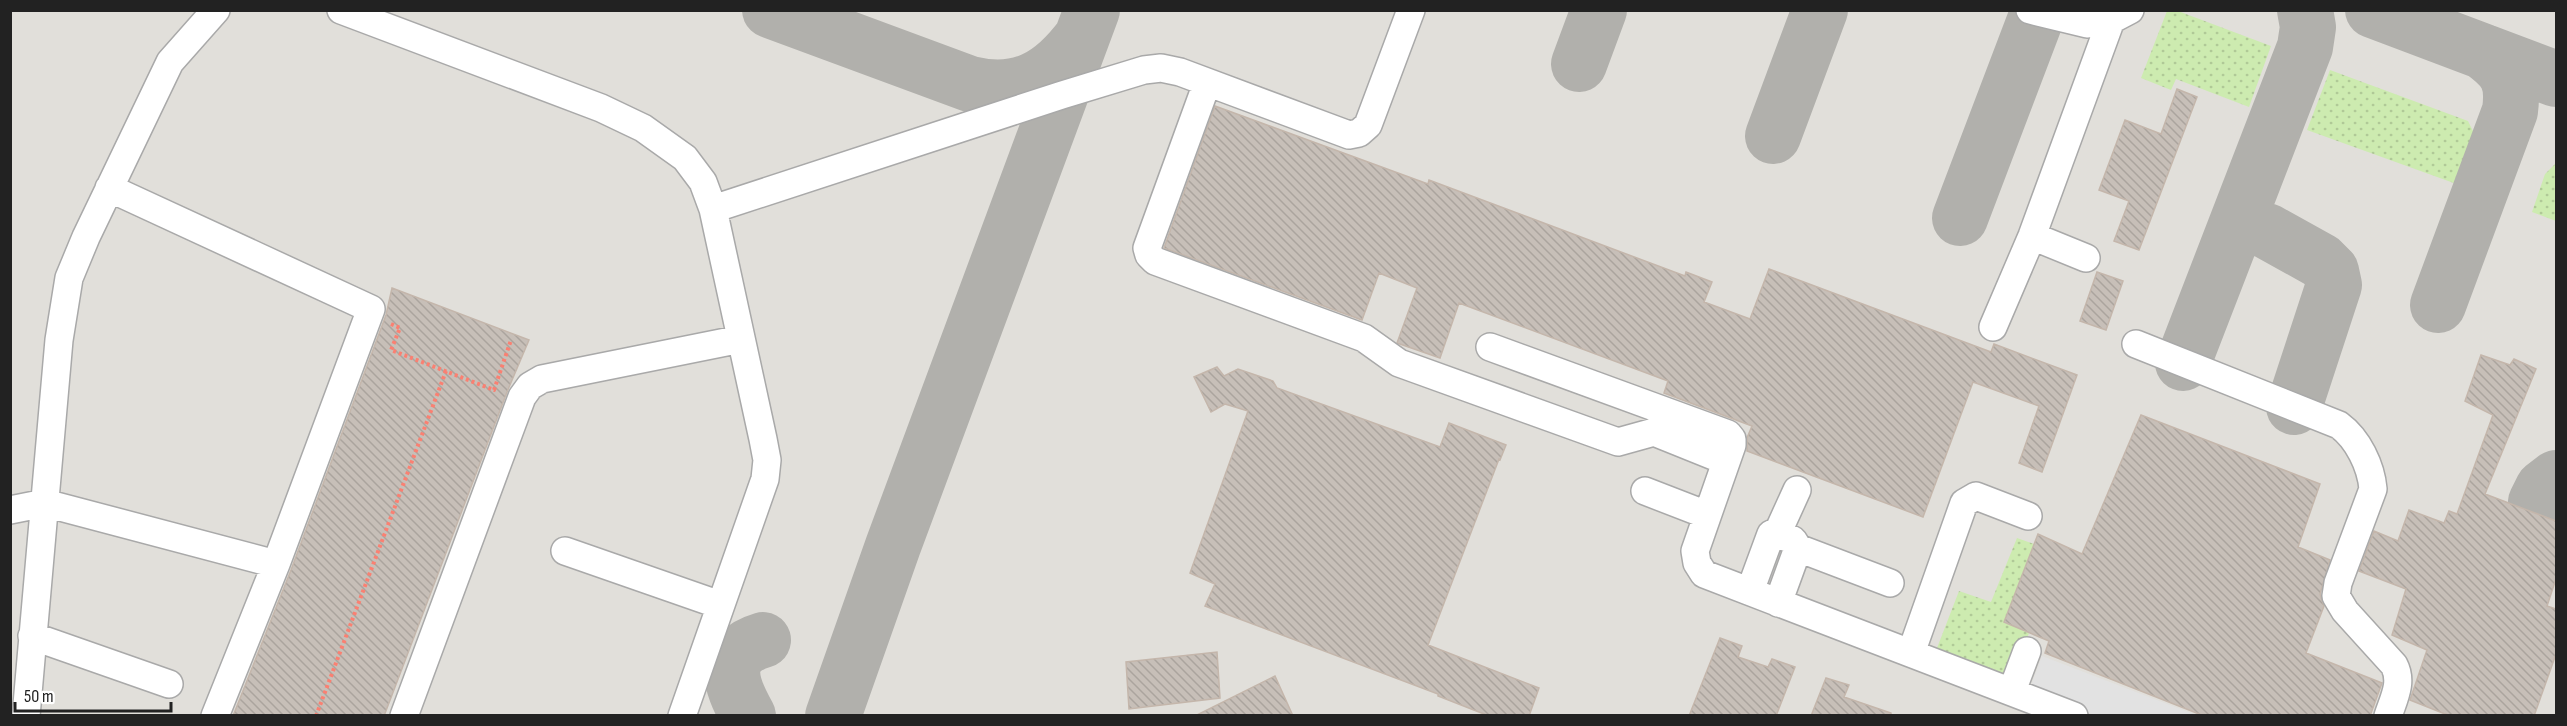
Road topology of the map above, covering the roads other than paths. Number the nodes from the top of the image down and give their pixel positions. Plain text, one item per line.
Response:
1 (216, 10) edge
2 (341, 10) edge
3 (1411, 10) edge
4 (2030, 10) edge
5 (2121, 15) edge
6 (1207, 83) junction
7 (109, 188) junction
8 (713, 208) junction
9 (2032, 236) junction
10 (2086, 258) dead end
11 (1993, 327) dead end
12 (741, 339) junction
13 (2136, 344) dead end
14 (1490, 347) dead end
15 (1726, 461) junction
16 (1797, 490) dead end
17 (1645, 491) dead end
18 (45, 503) junction
19 (10, 510) edge
20 (1707, 515) junction
21 (2028, 516) dead end
22 (1788, 541) junction
23 (566, 551) dead end
24 (276, 564) junction
25 (1890, 583) dead end
26 (1750, 591) junction
27 (1778, 603) junction
28 (720, 605) junction
29 (32, 636) junction
30 (2027, 651) dead end
31 (1911, 653) junction
32 (169, 684) dead end
33 (2012, 691) junction
34 (26, 716) edge
35 (215, 716) edge
36 (404, 716) edge
37 (682, 716) edge
38 (2074, 716) edge
39 (2388, 716) edge

1 - 7 lane
2 - 8 lane
3 - 6 lane
4 - 5 lane
5 - 9 lane
6 - 8 lane
6 - 15 lane
7 - 18 lane
7 - 24 lane
8 - 12 lane
9 - 10 lane
9 - 11 lane
12 - 28 lane
12 - 36 lane
13 - 39 lane
14 - 15 lane
15 - 20 lane
16 - 22 lane
17 - 20 lane
18 - 19 lane
18 - 24 lane
18 - 29 lane
20 - 26 lane
21 - 31 lane
22 - 25 lane
22 - 26 lane
22 - 27 lane
23 - 28 lane
24 - 35 lane
26 - 27 lane
27 - 31 lane
28 - 37 lane
29 - 32 lane
29 - 34 lane
30 - 33 lane
31 - 33 lane
33 - 38 lane

